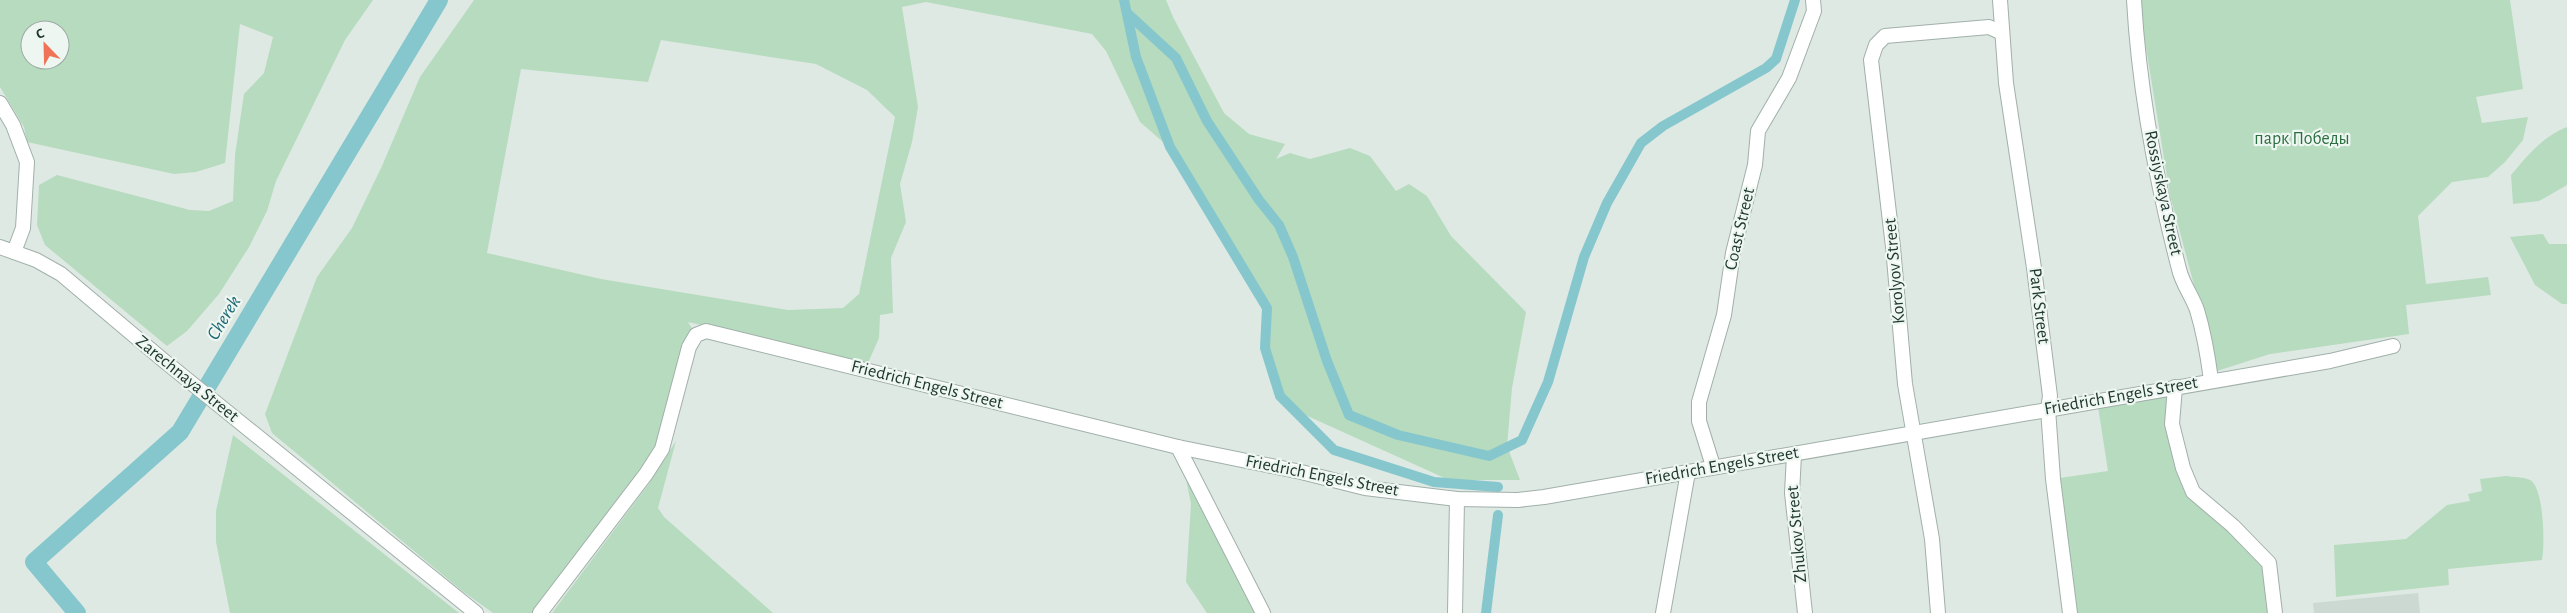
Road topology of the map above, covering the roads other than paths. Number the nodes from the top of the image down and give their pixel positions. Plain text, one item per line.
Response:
1 (1813, 0) edge
2 (2000, 0) edge
3 (2134, 0) edge
4 (2001, 14) junction
5 (1989, 27) junction
6 (2002, 33) junction
7 (0, 103) edge
8 (0, 247) edge
9 (14, 252) junction
10 (2393, 346) dead end
11 (2211, 380) junction
12 (2175, 387) junction
13 (2048, 409) junction
14 (1914, 433) junction
15 (1178, 448) junction
16 (1794, 454) junction
17 (1713, 466) junction
18 (1688, 472) junction
19 (1457, 499) junction
20 (476, 613) edge
21 (540, 613) edge
22 (1262, 613) edge
23 (1455, 613) edge
24 (1664, 613) edge
25 (1805, 613) edge
26 (1938, 613) edge
27 (2070, 613) edge
28 (2275, 613) edge

1 - 17 street, Coast Street
2 - 4 street, Park Street
3 - 11 street, Rossiyskaya Street
4 - 5 street
4 - 6 street, Park Street
5 - 6 street
5 - 14 street, Korolyov Street
6 - 13 street, Park Street
7 - 9 street
8 - 9 street, Zarechnaya Street
9 - 20 street, Zarechnaya Street
10 - 11 street, Friedrich Engels Street
11 - 12 street, Friedrich Engels Street
12 - 13 street, Friedrich Engels Street
12 - 28 street
13 - 14 street, Friedrich Engels Street
13 - 27 street, Park Street
14 - 16 street, Friedrich Engels Street
14 - 26 street, Korolyov Street
15 - 19 street, Friedrich Engels Street
15 - 21 street, Friedrich Engels Street
15 - 22 street
16 - 17 street, Friedrich Engels Street
16 - 25 street, Zhukov Street
17 - 18 street, Friedrich Engels Street
18 - 19 street, Friedrich Engels Street
18 - 24 street
19 - 23 street

